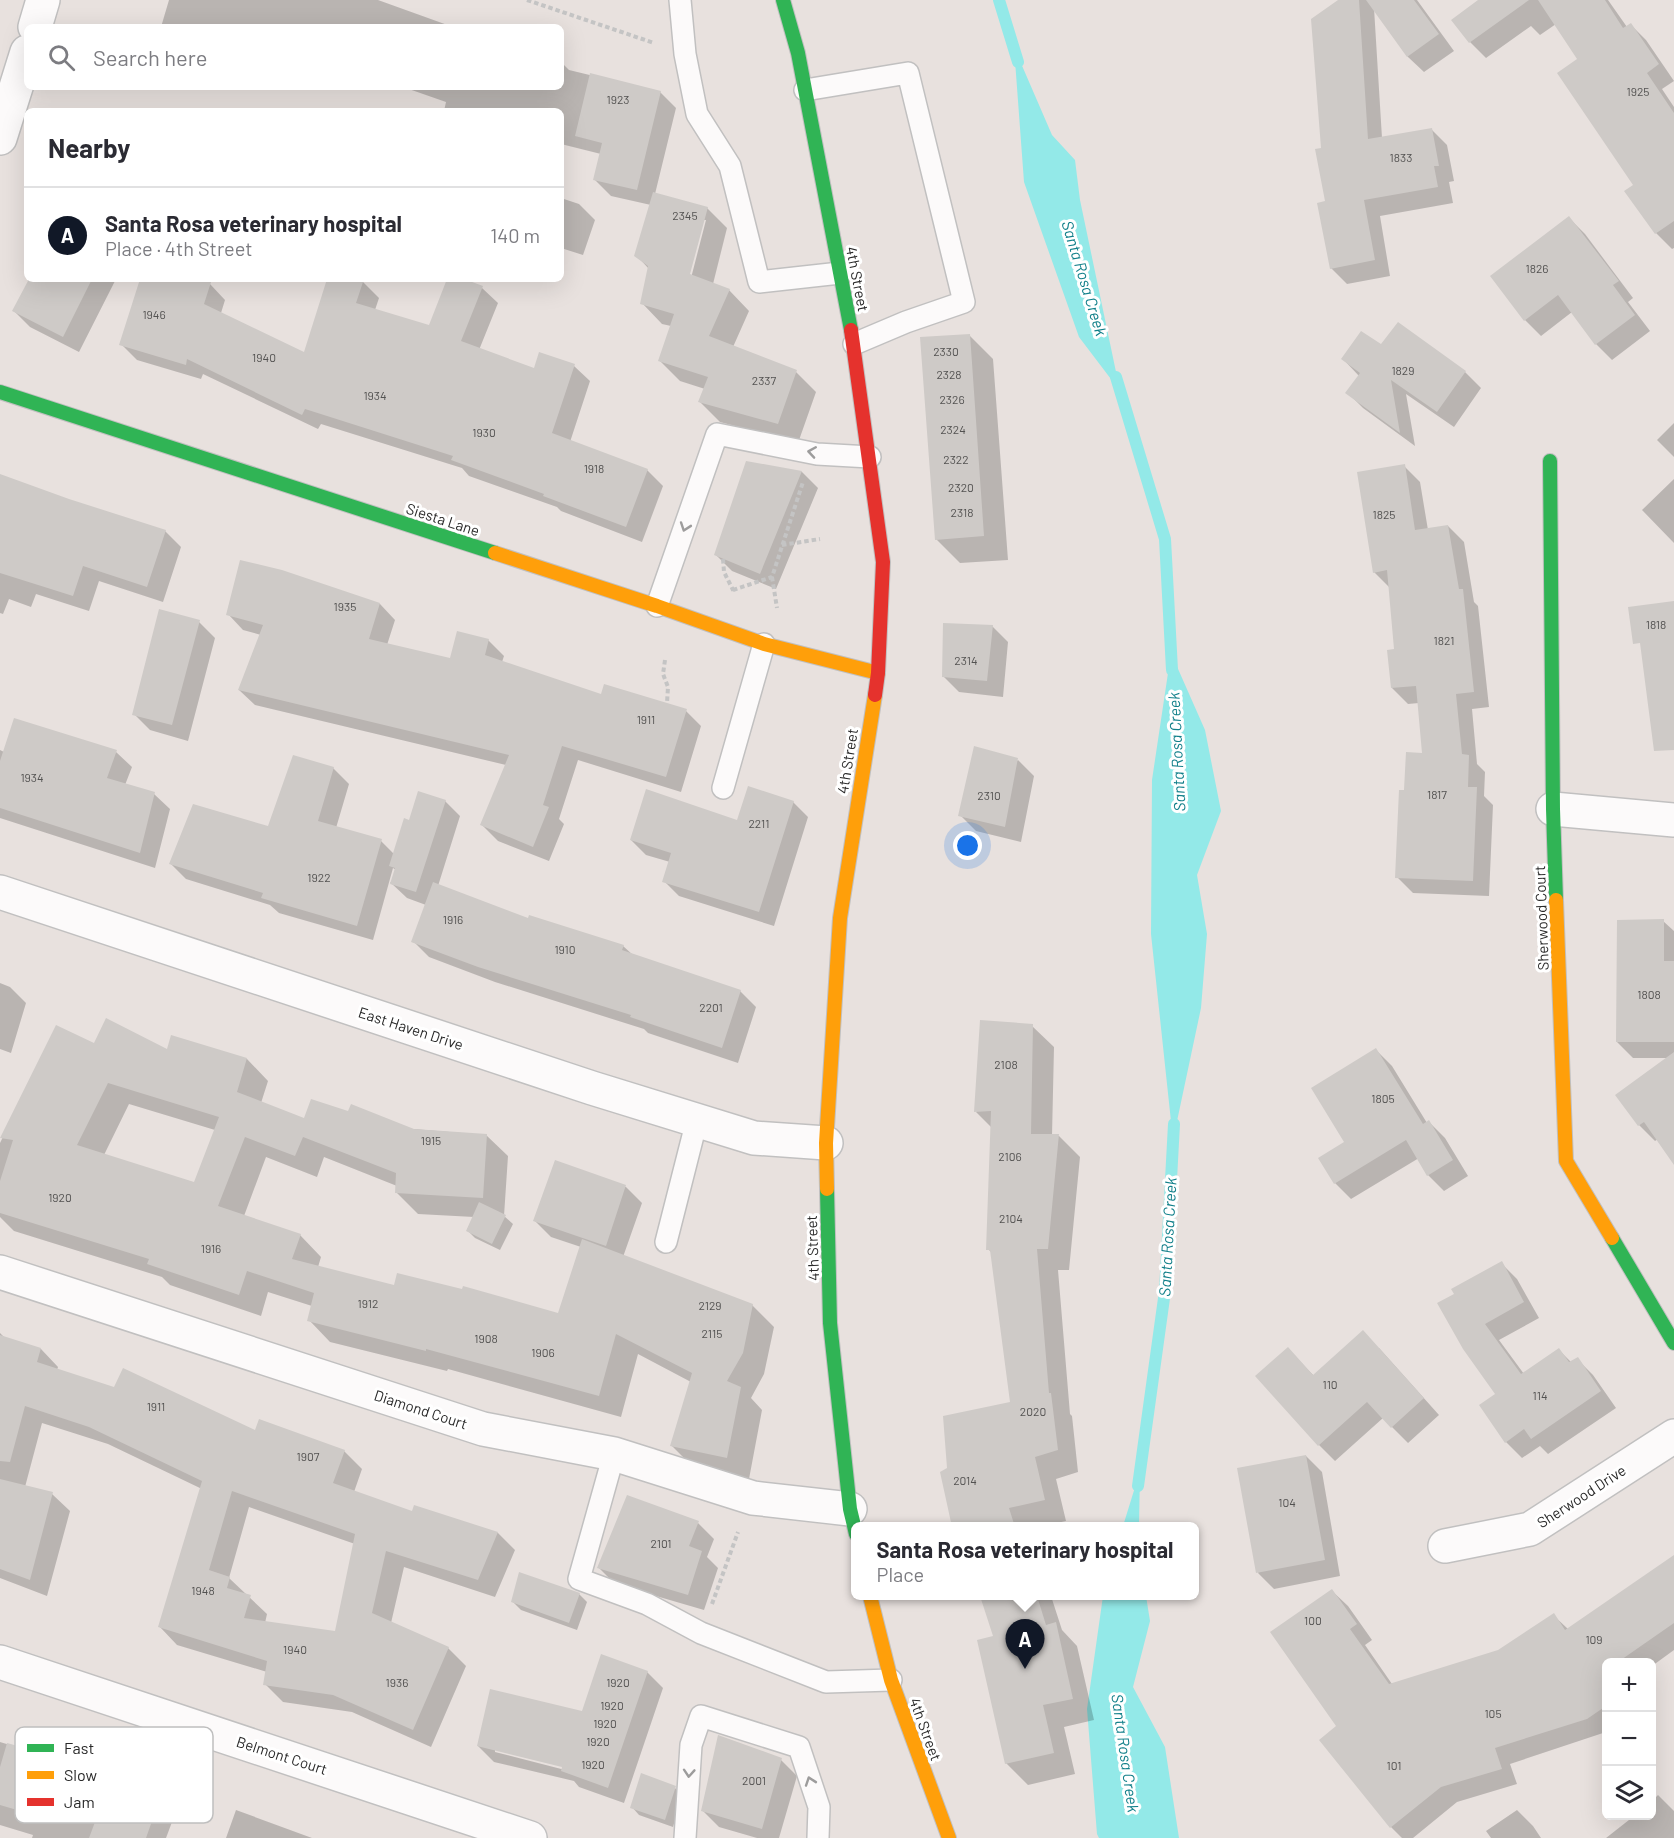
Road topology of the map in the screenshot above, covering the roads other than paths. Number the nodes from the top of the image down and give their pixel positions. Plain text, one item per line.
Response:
1 (43, 0) edge
2 (680, 0) edge
3 (783, 0) edge
4 (36, 24) edge
5 (24, 62) edge
6 (804, 90) junction
7 (0, 138) edge
8 (840, 273) junction
9 (854, 344) junction
10 (0, 392) edge
11 (870, 457) junction
12 (1550, 462) dead end
13 (657, 606) junction
14 (764, 644) junction
15 (878, 674) junction
16 (723, 788) dead end
17 (1553, 809) junction
18 (1674, 820) edge
19 (0, 892) edge
20 (697, 1120) junction
21 (826, 1143) junction
22 (666, 1242) dead end
23 (0, 1272) edge
24 (1674, 1343) edge
25 (1674, 1436) edge
26 (614, 1454) junction
27 (853, 1521) edge
28 (1445, 1546) dead end
29 (871, 1600) edge
30 (0, 1662) edge
31 (891, 1680) junction
32 (196, 1727) edge
33 (213, 1733) edge
34 (530, 1838) edge
35 (685, 1838) edge
36 (818, 1838) edge
37 (949, 1838) edge

1 - 4 street
2 - 8 lane
3 - 6 street, 4th Street
5 - 7 street
6 - 8 street, 4th Street
6 - 9 lane
8 - 9 street, 4th Street
9 - 11 street, 4th Street
10 - 13 street, Siesta Lane
11 -> 13 lane
11 - 15 street, 4th Street
12 - 17 street, Sherwood Court
13 - 14 street, Siesta Lane
14 - 15 street, Siesta Lane
14 - 16 lane
15 - 21 street, 4th Street
17 - 18 street
17 - 24 street, Sherwood Court
19 - 20 street, East Haven Drive
20 - 21 street, East Haven Drive
20 - 22 lane
21 - 27 street, 4th Street
23 - 26 street, Diamond Court
25 - 28 street, Sherwood Drive
26 - 27 street, Diamond Court
26 - 31 lane
29 - 31 street, 4th Street
30 - 32 street, Belmont Court
31 - 37 street, 4th Street
33 - 34 street, Belmont Court
36 -> 35 lane

